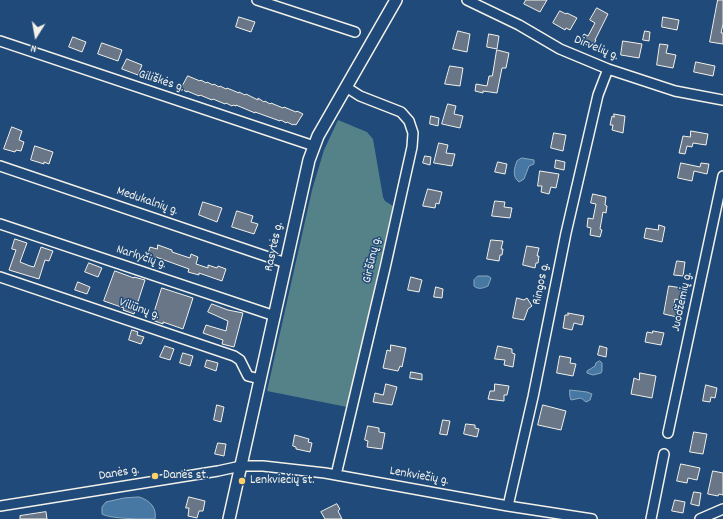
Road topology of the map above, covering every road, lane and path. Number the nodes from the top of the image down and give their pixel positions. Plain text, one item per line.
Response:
1 (257, 0) edge
2 (396, 0) edge
3 (468, 0) edge
4 (355, 32) dead end
5 (0, 42) edge
6 (608, 69) junction
7 (346, 87) junction
8 (723, 100) edge
9 (314, 146) junction
10 (0, 166) edge
11 (723, 176) edge
12 (0, 224) edge
13 (286, 263) junction
14 (0, 278) edge
15 (275, 316) junction
16 (260, 379) junction
17 (668, 433) dead end
18 (664, 454) dead end
19 (241, 466) junction
20 (336, 475) junction
21 (0, 506) edge
22 (508, 506) junction
23 (723, 509) edge
24 (229, 519) edge
25 (592, 519) edge
26 (651, 519) edge
27 (700, 519) edge

1 - 4 street
2 - 7 main road, Rasytės g.
3 - 6 street, Dirvelių g.
5 - 9 street, Giliškės g.
6 - 8 street, Dirvelių g.
6 - 22 street, Ringos g.
7 - 9 main road, Rasytės g.
7 - 20 street, Giršūnų g.
9 - 13 main road, Rasytės g.
10 - 13 street, Medukalnių g.
11 - 17 street, Juodžemių g.
12 - 15 street, Narkyčių g.
13 - 15 main road, Rasytės g.
14 - 16 street, Viliūnų g.
15 - 16 main road, Rasytės g.
16 - 19 main road, Rasytės g.
18 - 26 street
19 - 20 street, Lenkviečių g.
19 - 21 street, Danės g.
19 - 24 main road, Rasytės g.
20 - 22 street, Lenkviečių g.
22 - 25 street, Lenkviečių g.
23 - 27 street

